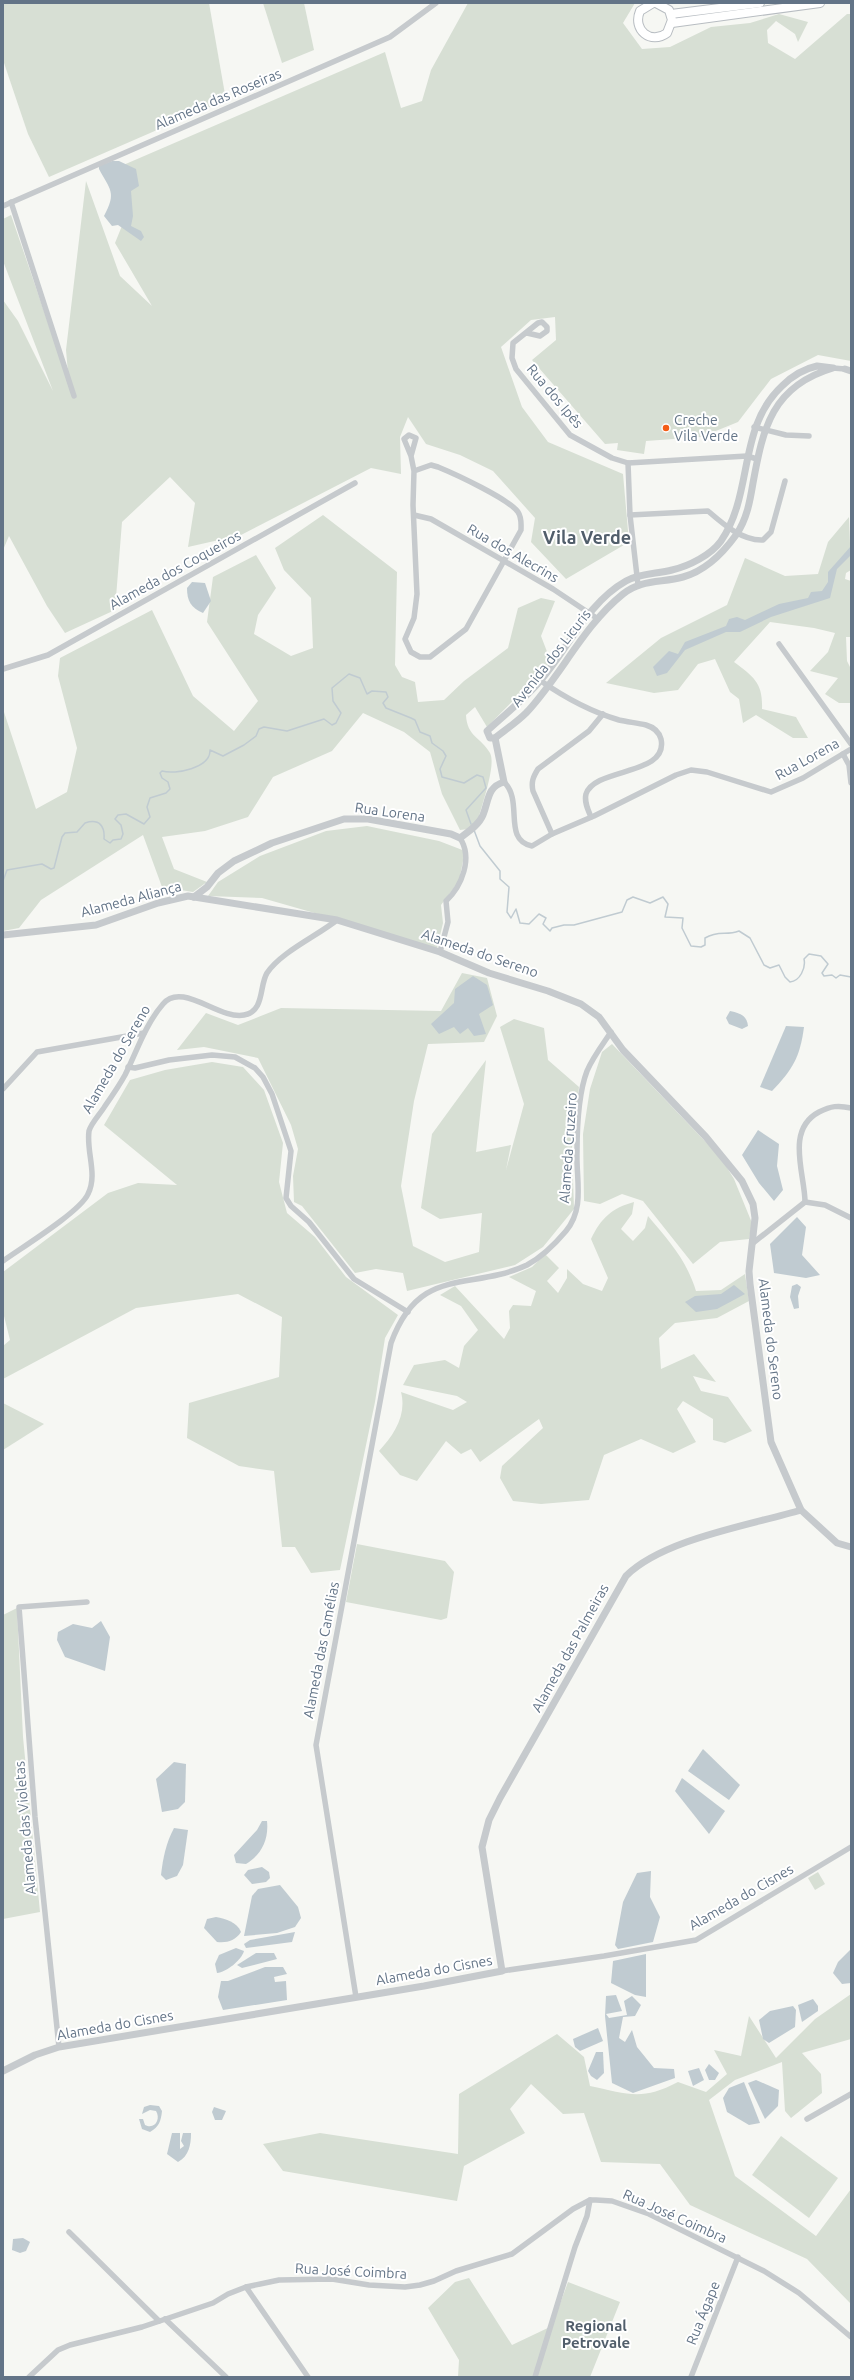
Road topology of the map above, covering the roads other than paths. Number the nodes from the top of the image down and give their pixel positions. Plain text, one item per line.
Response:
1 (436, 3) edge
2 (652, 3) edge
3 (656, 3) edge
4 (760, 3) edge
5 (820, 3) edge
6 (672, 18) junction
7 (11, 202) junction
8 (3, 206) edge
9 (527, 334) dead end
10 (833, 368) junction
11 (848, 370) edge
12 (74, 396) dead end
13 (754, 426) junction
14 (764, 428) junction
15 (808, 436) dead end
16 (411, 456) dead end
17 (747, 456) junction
18 (757, 459) junction
19 (628, 463) junction
20 (414, 471) junction
21 (785, 481) dead end
22 (355, 483) dead end
23 (414, 515) junction
24 (630, 515) junction
25 (728, 528) junction
26 (738, 533) junction
27 (504, 563) junction
28 (637, 576) junction
29 (638, 585) junction
30 (590, 614) junction
31 (598, 619) junction
32 (779, 644) dead end
33 (3, 668) edge
34 (541, 680) junction
35 (548, 685) junction
36 (603, 714) junction
37 (495, 738) junction
38 (851, 744) edge
39 (851, 749) edge
40 (843, 754) junction
41 (504, 782) junction
42 (851, 783) edge
43 (591, 818) junction
44 (552, 834) junction
45 (460, 838) junction
46 (194, 897) junction
47 (337, 920) junction
48 (3, 935) edge
49 (440, 952) junction
50 (144, 1032) junction
51 (611, 1032) junction
52 (128, 1067) junction
53 (3, 1089) edge
54 (851, 1108) edge
55 (805, 1202) junction
56 (851, 1218) edge
57 (753, 1243) junction
58 (3, 1261) edge
59 (408, 1312) junction
60 (801, 1510) junction
61 (851, 1547) edge
62 (87, 1602) dead end
63 (851, 1847) edge
64 (502, 1971) junction
65 (356, 1996) junction
66 (59, 2047) junction
67 (3, 2071) edge
68 (851, 2094) edge
69 (807, 2119) dead end
70 (590, 2200) junction
71 (69, 2232) dead end
72 (738, 2257) junction
73 (246, 2287) junction
74 (162, 2320) junction
75 (851, 2337) edge
76 (29, 2377) edge
77 (226, 2377) edge
78 (308, 2377) edge
79 (535, 2377) edge
80 (691, 2377) edge

1 - 7 street, Alameda das Roseiras
2 - 6 main road
3 - 6 main road
4 - 6 main road
5 - 6 main road
7 - 8 street, Alameda das Roseiras
7 - 12 street
9 - 19 street, Rua dos Ipês
10 - 11 street, Avenida dos Licuris
10 - 13 street, Avenida dos Licuris
10 - 14 street, Avenida dos Licuris
13 - 14 street
13 - 17 street, Avenida dos Licuris
14 - 15 street
14 - 18 street, Avenida dos Licuris
16 - 20 street
17 - 18 street, Rua dos Ipês
17 - 19 street, Rua dos Ipês
17 - 25 street, Avenida dos Licuris
18 - 26 street, Avenida dos Licuris
19 - 24 street
20 - 23 street
20 - 27 street
21 - 26 street
22 - 33 street, Alameda dos Coqueiros
23 - 27 street, Rua dos Alecrins
23 - 27 street
24 - 25 street
24 - 28 street
25 - 26 street
25 - 28 street, Avenida dos Licuris
26 - 29 street, Avenida dos Licuris
27 - 30 street, Rua dos Alecrins
28 - 29 street
28 - 30 street, Avenida dos Licuris
29 - 31 street, Avenida dos Licuris
30 - 31 street, Rua dos Alecrins
30 - 34 street, Avenida dos Licuris
31 - 35 street, Avenida dos Licuris
32 - 38 street
34 - 35 street
34 - 37 street, Avenida dos Licuris
35 - 36 street
35 - 37 street, Avenida dos Licuris
36 - 43 street
36 - 44 street
37 - 41 street
39 - 40 street, Rua Lorena
40 - 42 street
40 - 43 street, Rua Lorena
41 - 44 street, Rua Lorena
41 - 45 street
43 - 44 street, Rua Lorena
45 - 46 street, Rua Lorena
45 - 49 street
46 - 47 street, Alameda Aliança
46 - 48 street, Alameda Aliança
47 - 49 street, Alameda do Sereno
47 - 50 street, Alameda do Sereno
49 - 51 street, Alameda do Sereno
50 - 52 street, Alameda do Sereno
50 - 53 street
51 - 57 street, Alameda do Sereno
51 - 59 street, Alameda Cruzeiro
52 - 58 street, Alameda do Sereno
52 - 59 street
54 - 55 street
55 - 56 street
55 - 57 street
57 - 60 street, Alameda do Sereno
59 - 65 street, Alameda das Camélias
60 - 61 street
60 - 64 street, Alameda das Palmeiras
62 - 66 street, Alameda das Violetas
63 - 64 street, Alameda do Cisnes
64 - 65 street, Alameda do Cisnes
65 - 66 street, Alameda do Cisnes
66 - 67 street, Alameda do Cisnes
68 - 69 street
70 - 72 street, Rua José Coimbra
70 - 73 street, Rua José Coimbra
70 - 79 street
71 - 74 street
72 - 75 street, Rua José Coimbra
72 - 80 street, Rua Ágape
73 - 74 street, Rua José Coimbra
73 - 78 street
74 - 76 street, Rua José Coimbra
74 - 77 street

